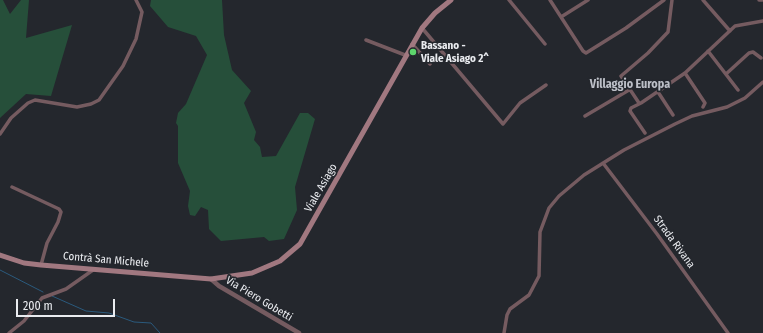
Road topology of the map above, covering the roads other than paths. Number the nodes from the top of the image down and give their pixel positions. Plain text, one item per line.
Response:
1 (136, 0) edge
2 (451, 0) edge
3 (509, 0) edge
4 (550, 0) edge
5 (588, 0) edge
6 (664, 0) edge
7 (672, 0) edge
8 (703, 0) edge
9 (561, 17) junction
10 (763, 21) edge
11 (422, 28) junction
12 (730, 31) junction
13 (366, 40) dead end
14 (412, 44) junction
15 (545, 44) dead end
16 (708, 52) junction
17 (405, 55) junction
18 (761, 58) dead end
19 (430, 64) dead end
20 (685, 73) junction
21 (726, 74) junction
22 (763, 82) edge
23 (546, 85) dead end
24 (629, 90) junction
25 (738, 90) dead end
26 (658, 92) junction
27 (639, 103) junction
28 (703, 107) dead end
29 (673, 115) dead end
30 (585, 116) dead end
31 (645, 133) dead end
32 (0, 134) edge
33 (603, 163) junction
34 (12, 186) dead end
35 (0, 255) edge
36 (41, 265) junction
37 (93, 270) junction
38 (211, 278) junction
39 (9, 333) edge
40 (299, 333) edge
41 (504, 333) edge
42 (728, 333) edge

1 - 32 street
2 - 11 main road, Viale Asiago
3 - 15 street
4 - 9 street
5 - 9 street
6 - 9 street
7 - 24 street
8 - 12 street
10 - 12 street
11 - 14 main road, Viale Asiago
11 - 23 street
12 - 16 street
13 - 17 street
14 - 17 main road, Viale Asiago
14 - 19 street
16 - 20 street
16 - 21 street
17 - 38 main road, Viale Asiago
18 - 21 street
20 - 26 street
20 - 28 street
21 - 25 street
22 - 33 street
24 - 27 street
24 - 30 street
26 - 27 street
26 - 29 street
27 - 31 street
33 - 41 street
33 - 42 street, Strada Rivana
34 - 36 street
35 - 36 main road, Contrà San Michele
36 - 37 main road, Contrà San Michele
37 - 38 main road, Contrà San Michele
37 - 39 street
38 - 40 street, Via Piero Gobetti

